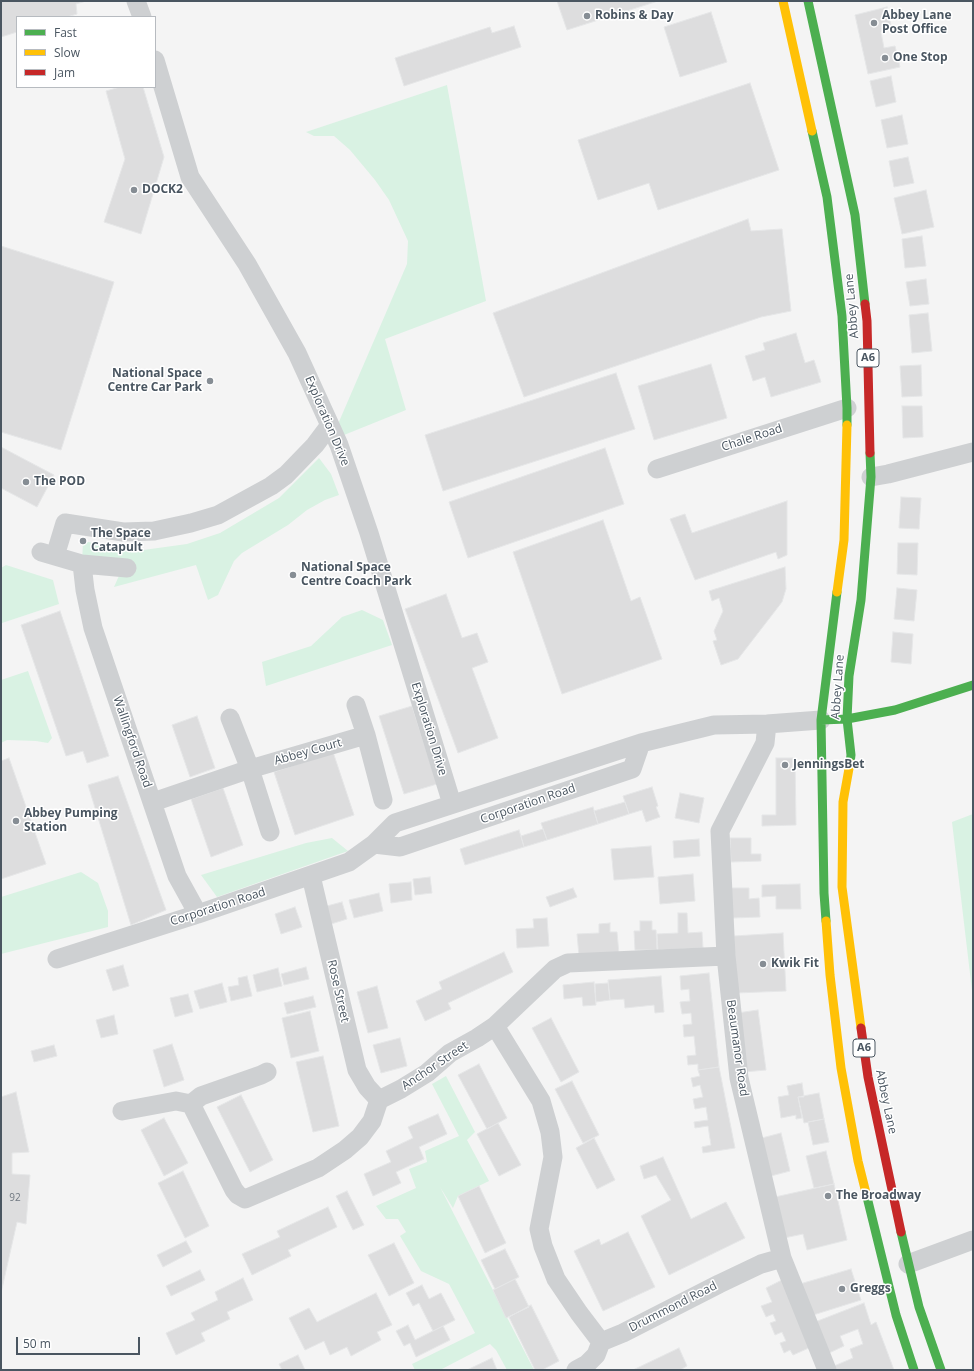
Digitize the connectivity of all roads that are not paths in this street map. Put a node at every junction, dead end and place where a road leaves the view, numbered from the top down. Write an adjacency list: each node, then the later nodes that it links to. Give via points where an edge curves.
1 (136, 1): 4 (street)
2 (783, 1): 6 (main road, Abbey Lane / A6, via 827,198 842,316)
3 (808, 1): 10 (main road, Abbey Lane / A6, via 855,215 867,321)
4 (142, 16)
5 (156, 63): 7 (street, Exploration Drive, via 190,177 247,264 297,353)
6 (847, 408): 9 (street, Chale Road); 17 (main road, Abbey Lane / A6, via 844,540)
7 (330, 425): 11 (street, via 315,445 286,474 271,486 218,515 154,531 123,532 65,523 48,554); 24 (street, Exploration Drive, via 369,533)
8 (973, 452): 10 (street)
9 (656, 469)
10 (871, 478): 16 (main road, Abbey Lane / A6, via 860,600 849,676)
11 (82, 564): 12 (street); 23 (street, Wallingford Road, via 93,628)
12 (128, 568)
13 (973, 685): 16 (main road, via 902,708)
14 (356, 705): 19 (street)
15 (230, 718): 21 (street)
16 (847, 719): 17 (main road); 38 (main road, Abbey Lane / A6, via 851,755 843,802 842,886 868,1077)
17 (821, 720): 18 (street, Corporation Road); 39 (main road, Abbey Lane / A6, via 824,893 830,975 841,1068 858,1161)
18 (767, 724): 20 (street, Corporation Road, via 714,725); 29 (street, Beaumanor Road, via 765,743 720,831)
19 (366, 735): 21 (street, Abbey Court); 22 (street)
20 (641, 743): 24 (street, Corporation Road); 26 (street, Corporation Road, via 632,769 400,848)
21 (250, 769): 23 (street, Abbey Court); 25 (street)
22 (383, 800)
23 (153, 802): 28 (street, Wallingford Road, via 178,876)
24 (452, 804): 26 (street, Corporation Road, via 396,824)
25 (270, 832)
26 (374, 844): 27 (street, Corporation Road, via 349,862)
27 (311, 876): 28 (street, Corporation Road); 33 (street, Rose Street, via 357,1070)
28 (198, 914): 30 (street, Corporation Road)
29 (726, 956): 31 (street, Anchor Street, via 568,962 556,969); 37 (street, Beaumanor Road, via 739,1078)
30 (57, 959)
31 (495, 1026): 33 (street, Anchor Street, via 450,1053 428,1073); 40 (street, via 542,1101 550,1132 553,1157 539,1229 543,1246 556,1279)
32 (267, 1072): 34 (street, via 201,1096)
33 (379, 1100): 34 (street, via 372,1121 360,1137 345,1150 318,1168 245,1199 234,1190)
34 (191, 1104): 35 (street, via 176,1101)
35 (122, 1111)
36 (973, 1240): 38 (street)
37 (782, 1258): 40 (street, Drummond Road, via 761,1264); 42 (street, Beaumanor Road)
38 (902, 1259): 39 (main road); 44 (main road, Abbey Lane / A6)
39 (882, 1261): 43 (main road, Abbey Lane / A6)
40 (601, 1342): 41 (street, via 596,1355)
41 (576, 1370)
42 (827, 1370)
43 (914, 1370)
44 (941, 1370)

